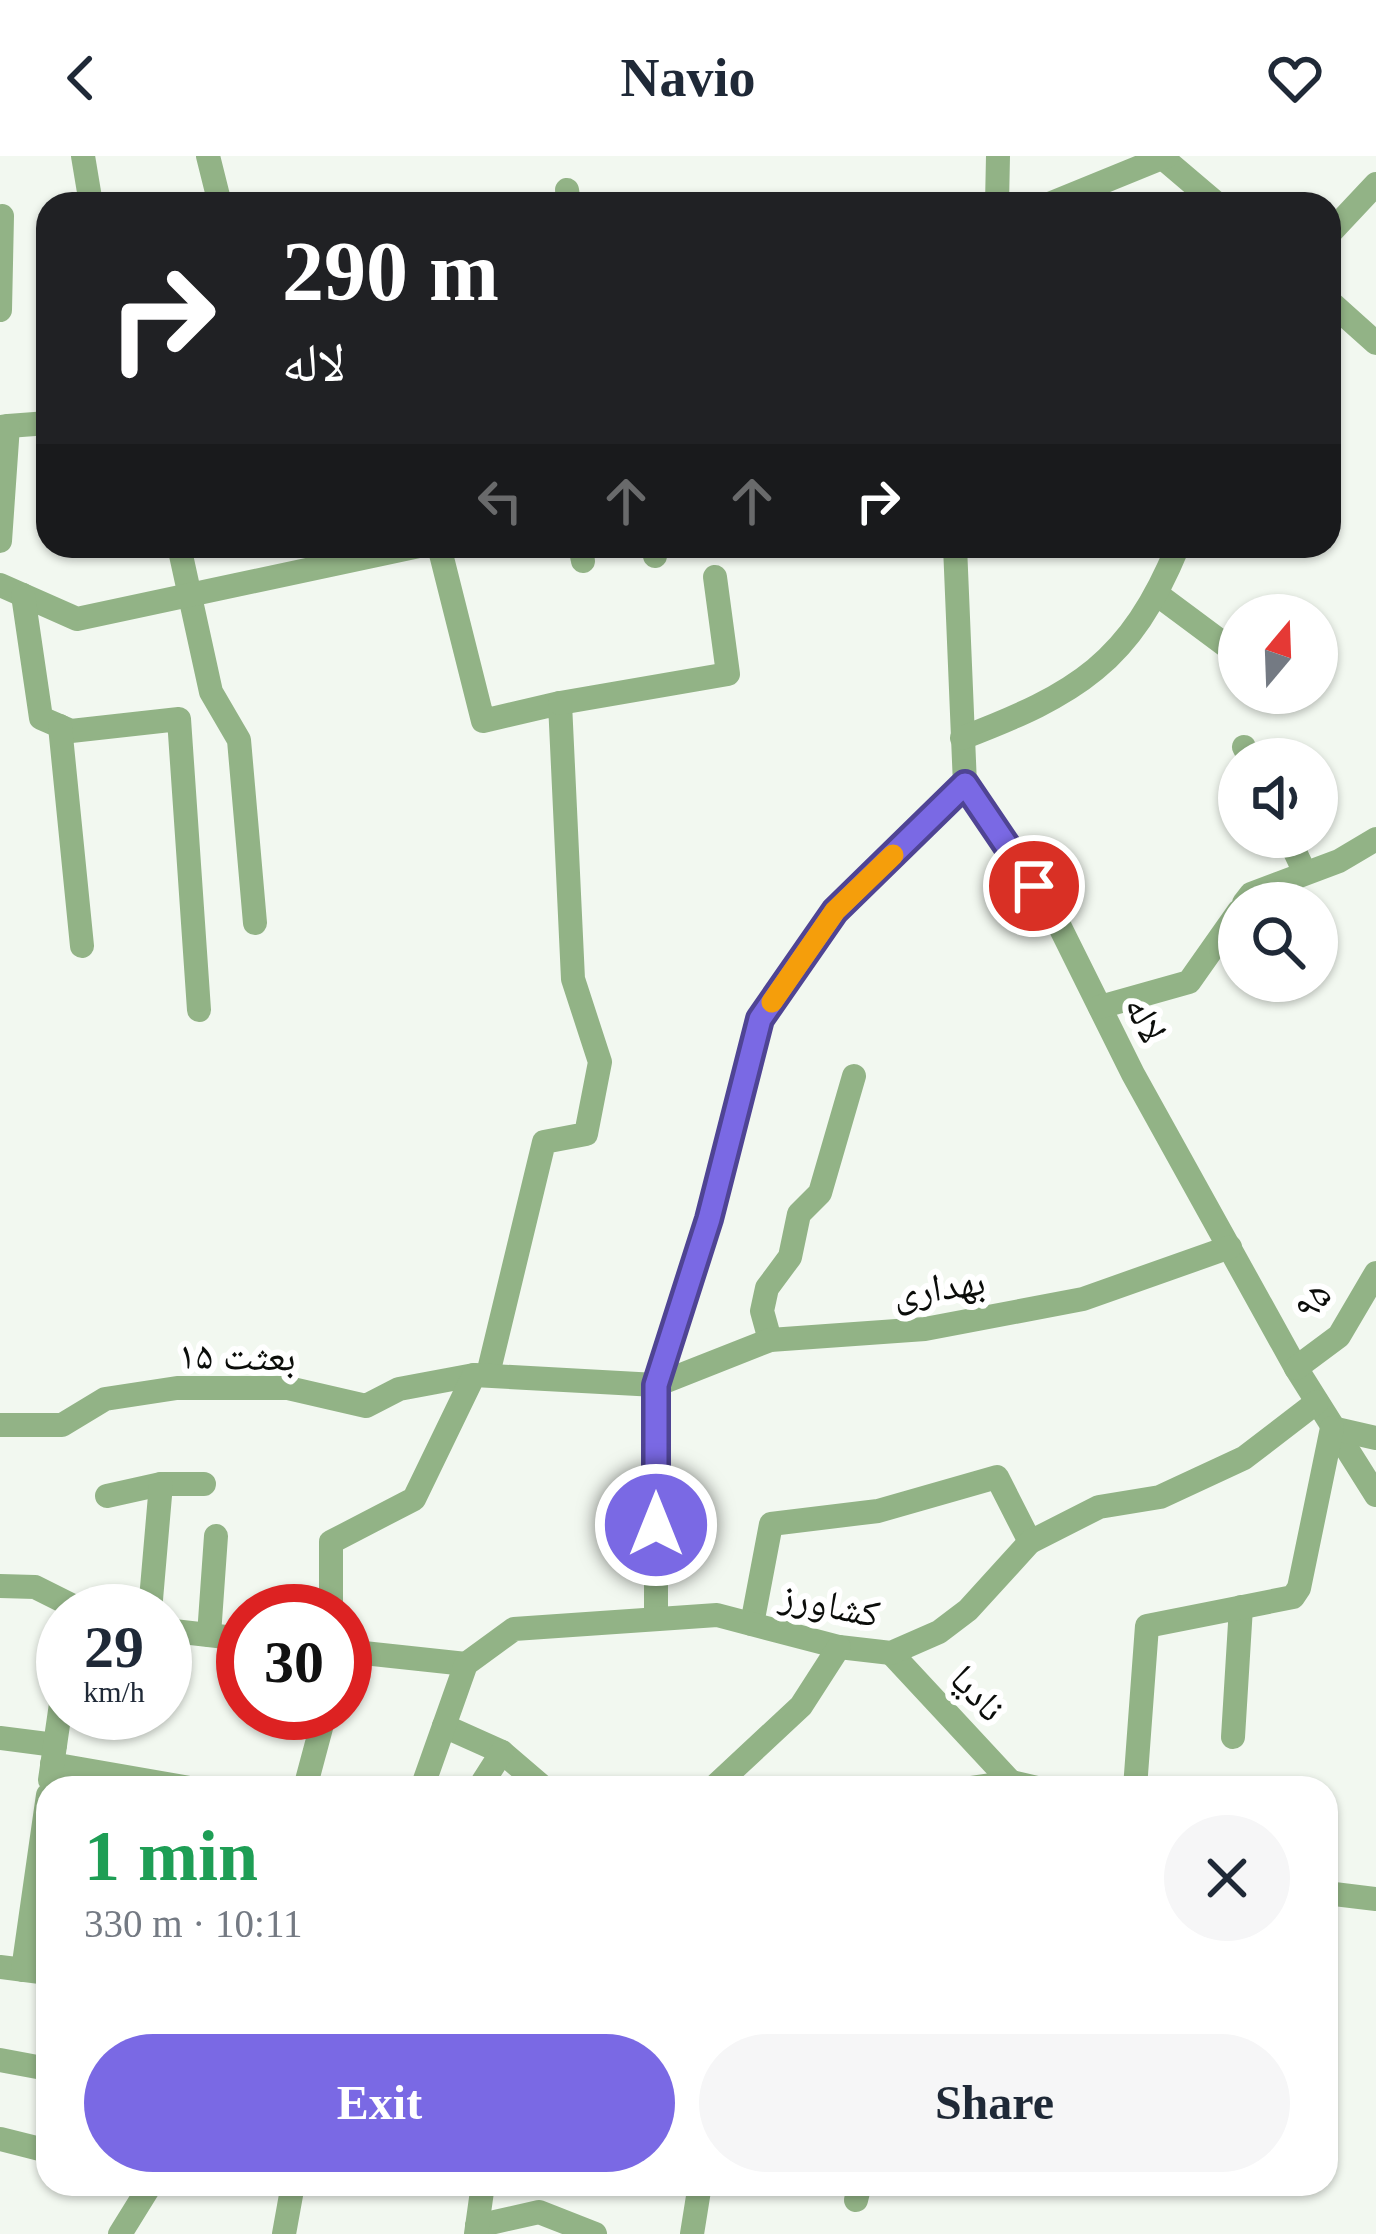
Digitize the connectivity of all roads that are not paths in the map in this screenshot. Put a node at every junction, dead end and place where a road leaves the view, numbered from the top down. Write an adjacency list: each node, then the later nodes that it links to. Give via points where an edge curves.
1 (83, 156): 6 (street)
2 (208, 156): 7 (street)
3 (998, 156): 8 (street)
4 (1165, 157): 9 (street); 10 (street)
5 (1376, 184): 12 (street)
6 (89, 192)
7 (217, 192)
8 (998, 192)
9 (1079, 192)
10 (1203, 192)
11 (2, 216): 13 (street)
12 (1341, 221)
13 (0, 310)
14 (1341, 312): 15 (street)
15 (1376, 343)
16 (36, 424): 17 (street)
17 (4, 426): 18 (street)
18 (0, 541)
19 (180, 558): 26 (street)
20 (334, 558): 26 (street)
21 (442, 558): 29 (street, via 483,721)
22 (955, 558): 31 (street)
23 (1173, 558): 27 (street)
24 (716, 577): 29 (street, via 728,674)
25 (12, 590): 26 (street, via 77,619); 30 (street, via 41,718)
26 (188, 595): 37 (street, via 211,692 239,740)
27 (1158, 595): 28 (street); 31 (street, via 1122,650 1035,710)
28 (1218, 640)
29 (560, 703): 47 (street, via 573,979 600,1061 586,1135 544,1142)
30 (60, 726): 39 (street); 41 (street, via 179,719)
31 (962, 738): 32 (street)
32 (965, 784): 40 (street, لاله, via 1057,921); 48 (street, via 835,911 760,1019)
33 (1376, 839): 35 (street)
34 (1298, 858): 35 (street)
35 (1305, 873): 36 (street)
36 (1282, 882)
37 (255, 923)
38 (1218, 940): 40 (street, via 1189,982)
39 (82, 946)
40 (1100, 1006): 43 (street, لاله)
41 (199, 1010)
42 (854, 1076): 45 (street, via 820,1193 799,1214 790,1257 767,1288 762,1311)
43 (1230, 1247): 45 (street, بهداری, via 1083,1299 926,1329); 46 (street, لاله)
44 (1376, 1273): 46 (street, ۹۵, via 1340,1336)
45 (770, 1340): 48 (street, بهداری)
46 (1296, 1368): 49 (street, لاله)
47 (481, 1375): 48 (street, بعثت ۱۵); 50 (street, بعثت ۱۵, via 399,1389 366,1406 288,1388 176,1388 105,1399 62,1424); 60 (street, via 414,1498 331,1542)
48 (656, 1385): 64 (street)
49 (1317, 1402): 51 (street, لاله); 58 (street, کشاورز, via 1244,1458 1160,1497 1099,1507)
50 (0, 1425)
51 (1332, 1428): 52 (street); 56 (street, لاله); 63 (street, via 1299,1588 1293,1597)
52 (1376, 1438)
53 (161, 1484): 54 (street); 55 (street); 59 (street)
54 (204, 1484)
55 (107, 1496)
56 (1376, 1496)
57 (216, 1536): 67 (street)
58 (1030, 1542): 65 (street, via 997,1477 878,1511 771,1524); 70 (street, کشاورز, via 968,1610)
59 (152, 1584)
60 (331, 1584)
61 (0, 1586): 62 (street)
62 (36, 1588)
63 (1241, 1607): 74 (street); 86 (street, via 1147,1626)
64 (656, 1618): 65 (street, کشاورز, via 717,1615); 72 (street, کشاورز, via 514,1629)
65 (752, 1624): 69 (street, کشاورز)
66 (192, 1633): 67 (street)
67 (209, 1635): 68 (street)
68 (216, 1636)
69 (839, 1647): 70 (street, کشاورز); 84 (street, via 801,1706)
70 (891, 1653): 85 (street, نادیا)
71 (372, 1654): 72 (street)
72 (466, 1664): 73 (street)
73 (444, 1726): 78 (street); 81 (street)
74 (1233, 1737)
75 (0, 1738): 79 (street)
76 (56, 1740): 79 (street)
77 (318, 1740): 80 (street)
78 (502, 1752): 82 (street); 83 (street)
79 (51, 1773)
80 (308, 1776)
81 (426, 1776)
82 (486, 1776)
83 (530, 1776)
84 (726, 1776)
85 (1005, 1776)
86 (1136, 1776)
87 (36, 1882): 90 (street)
88 (1338, 1894): 89 (street)
89 (1376, 1899)
90 (24, 1970)
91 (0, 2060): 92 (street)
92 (36, 2067)
93 (0, 2139): 94 (street)
94 (36, 2148)
95 (144, 2196): 100 (street)
96 (291, 2196): 101 (street)
97 (481, 2196): 99 (street)
98 (698, 2196): 103 (street)
99 (476, 2230): 102 (street, via 538,2212)
100 (120, 2234)
101 (284, 2234)
102 (595, 2234)
103 (692, 2234)

